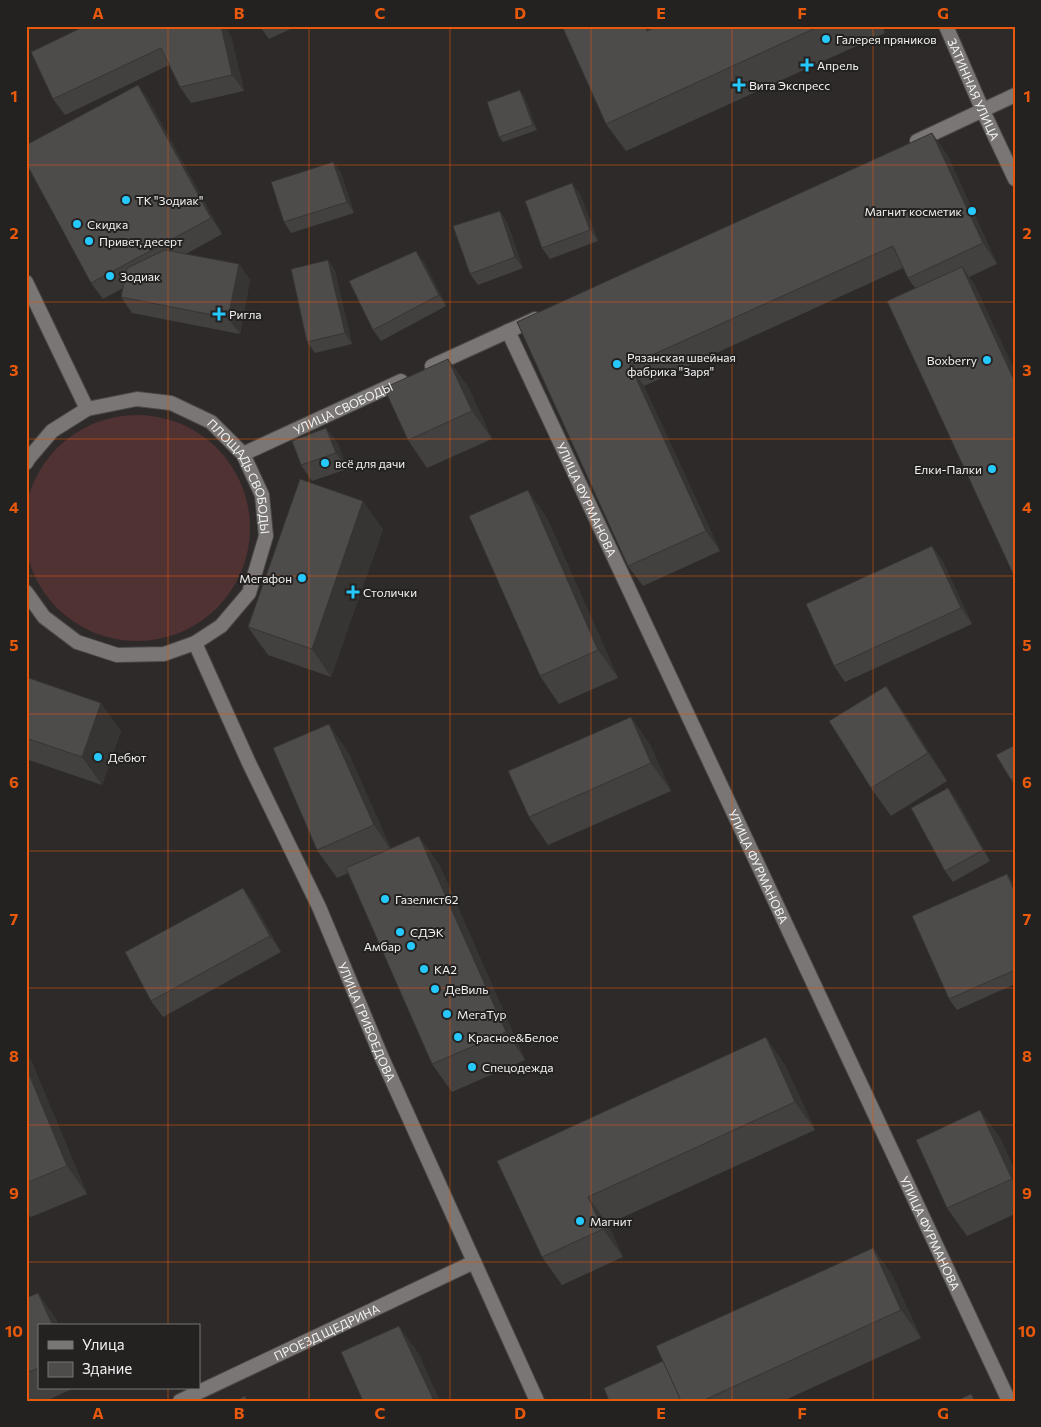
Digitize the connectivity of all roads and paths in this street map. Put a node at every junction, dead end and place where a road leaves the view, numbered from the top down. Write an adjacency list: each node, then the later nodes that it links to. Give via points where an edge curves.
1 (946, 26): 3 (street, ЗАТИННАЯ УЛИЦА)
2 (1015, 95): 3 (street)
3 (983, 111): 4 (street); 5 (street, ЗАТИННАЯ УЛИЦА)
4 (904, 148)
5 (1015, 179)
6 (26, 282): 9 (street)
7 (544, 315): 8 (street, УЛИЦА СВОБОДЫ)
8 (508, 332): 10 (street, УЛИЦА СВОБОДЫ); 17 (street, УЛИЦА ФУРМАНОВА)
9 (87, 409): 10 (street, ПЛОЩАДЬ СВОБОДЫ, via 137,399 171,403 211,422); 11 (street, ПЛОЩАДЬ СВОБОДЫ, via 52,431)
10 (243, 454): 13 (street, ПЛОЩАДЬ СВОБОДЫ, via 262,495 266,536 249,593 220,626)
11 (26, 463)
12 (26, 592): 13 (street, ПЛОЩАДЬ СВОБОДЫ, via 44,617 77,642 116,655 164,654)
13 (195, 644): 14 (street, УЛИЦА ГРИБОЕДОВА, via 319,908)
14 (474, 1262): 15 (street, ПРОЕЗД ЩЕДРИНА); 16 (street, УЛИЦА ГРИБОЕДОВА)
15 (180, 1401)
16 (537, 1401)
17 (1009, 1401)

